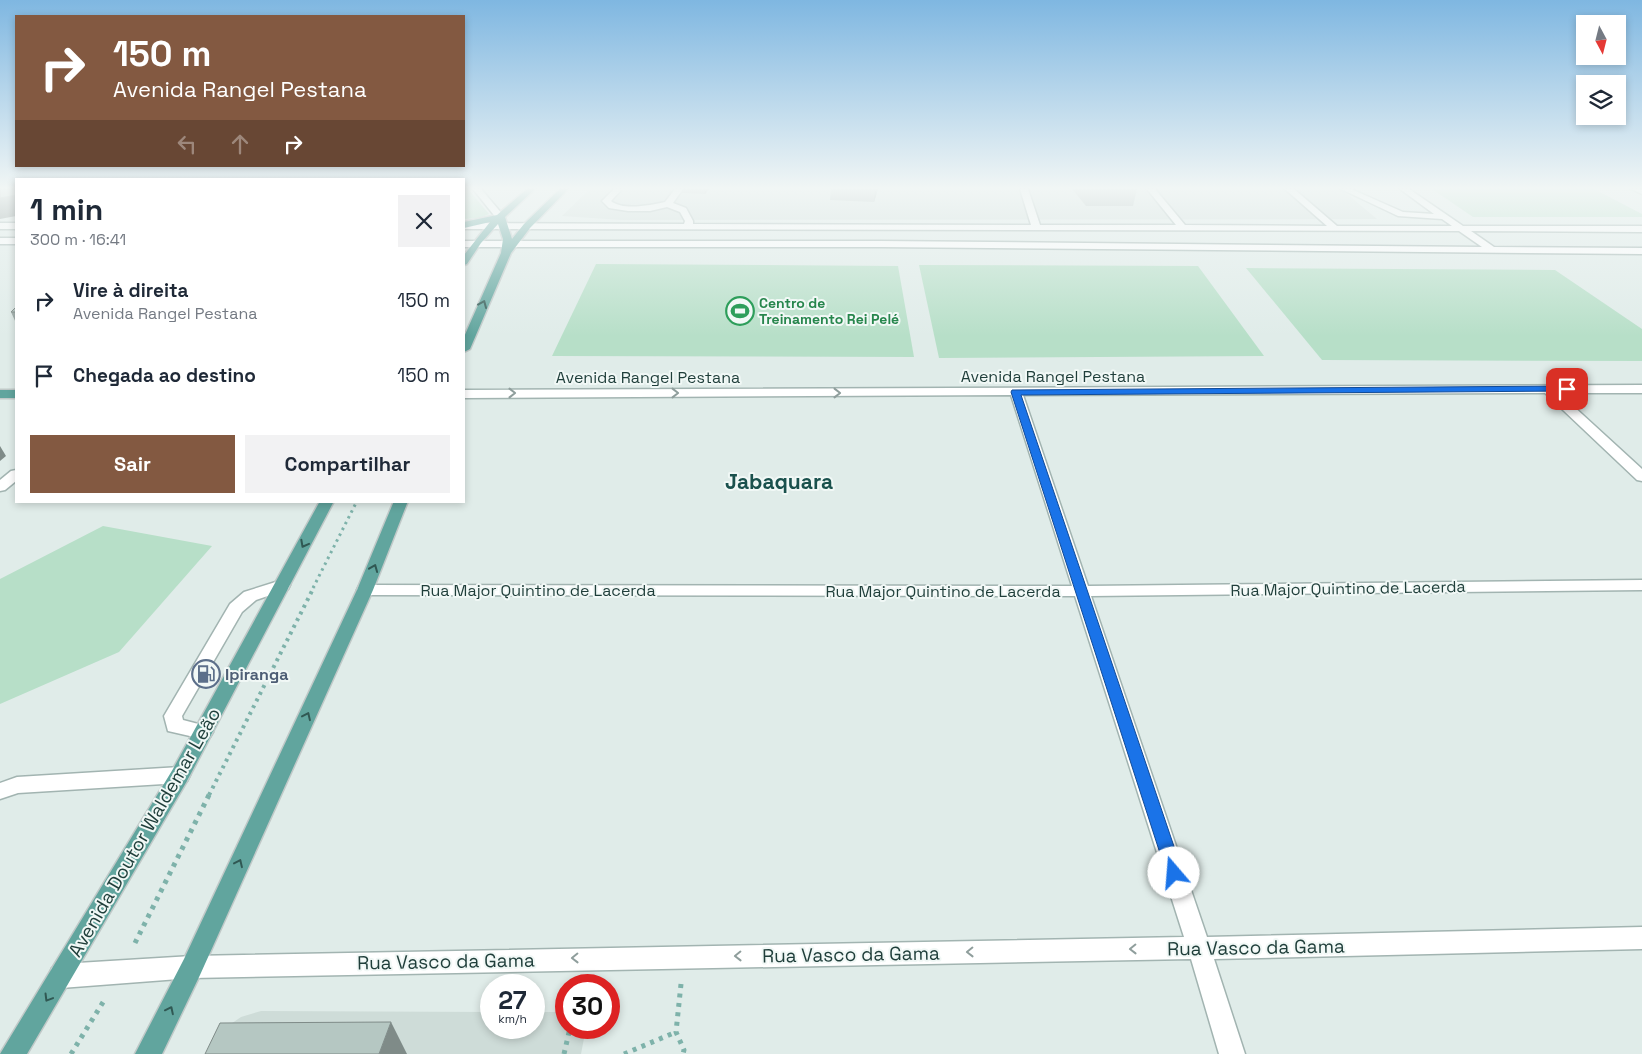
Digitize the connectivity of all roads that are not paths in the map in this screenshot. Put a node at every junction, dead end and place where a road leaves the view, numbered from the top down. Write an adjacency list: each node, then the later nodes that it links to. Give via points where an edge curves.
1 (479, 238): 10 (main road)
2 (507, 238): 11 (main road)
3 (517, 238): 11 (main road)
4 (881, 238): 8 (street)
5 (1475, 238): 12 (street)
6 (0, 241): 7 (street)
7 (15, 241)
8 (881, 243): 11 (street); 12 (street)
9 (465, 244): 10 (street)
10 (474, 244): 11 (street); 14 (main road)
11 (509, 247): 15 (main road, one-way to 11)
12 (1494, 251): 13 (street)
13 (1642, 251)
14 (465, 260)
15 (465, 347)
16 (1642, 388): 17 (street, Avenida Rangel Pestana)
17 (1548, 389): 18 (street, Avenida Rangel Pestana); 23 (street)
18 (1016, 392): 21 (street, Avenida Rangel Pestana, one-way to 18); 30 (street)
19 (0, 394): 20 (main road)
20 (15, 394)
21 (465, 394)
22 (15, 475): 24 (street)
23 (1642, 477)
24 (0, 487)
25 (326, 503): 27 (main road, Avenida Doutor Waldemar Leão, one-way to 27)
26 (400, 503): 29 (main road, one-way to 26)
27 (282, 585): 31 (main road, Avenida Doutor Waldemar Leão); 31 (street, via 250,596 236,608 173,716 175,726)
28 (1642, 585): 30 (street, Rua Major Quintino de Lacerda)
29 (365, 590): 30 (street, Rua Major Quintino de Lacerda); 36 (main road, one-way to 29)
30 (1082, 591): 35 (street)
31 (204, 732): 32 (main road, Avenida Doutor Waldemar Leão)
32 (180, 775): 33 (street, via 17,785); 37 (main road, Avenida Doutor Waldemar Leão)
33 (0, 791)
34 (1642, 938): 35 (street, Rua Vasco da Gama)
35 (1199, 948): 36 (street, Rua Vasco da Gama, one-way to 36); 40 (street)
36 (192, 966): 37 (street, Rua Vasco da Gama); 39 (main road, one-way to 36)
37 (61, 976): 38 (main road, Avenida Doutor Waldemar Leão, one-way to 38)
38 (13, 1054)
39 (148, 1054)
40 (1232, 1054)

